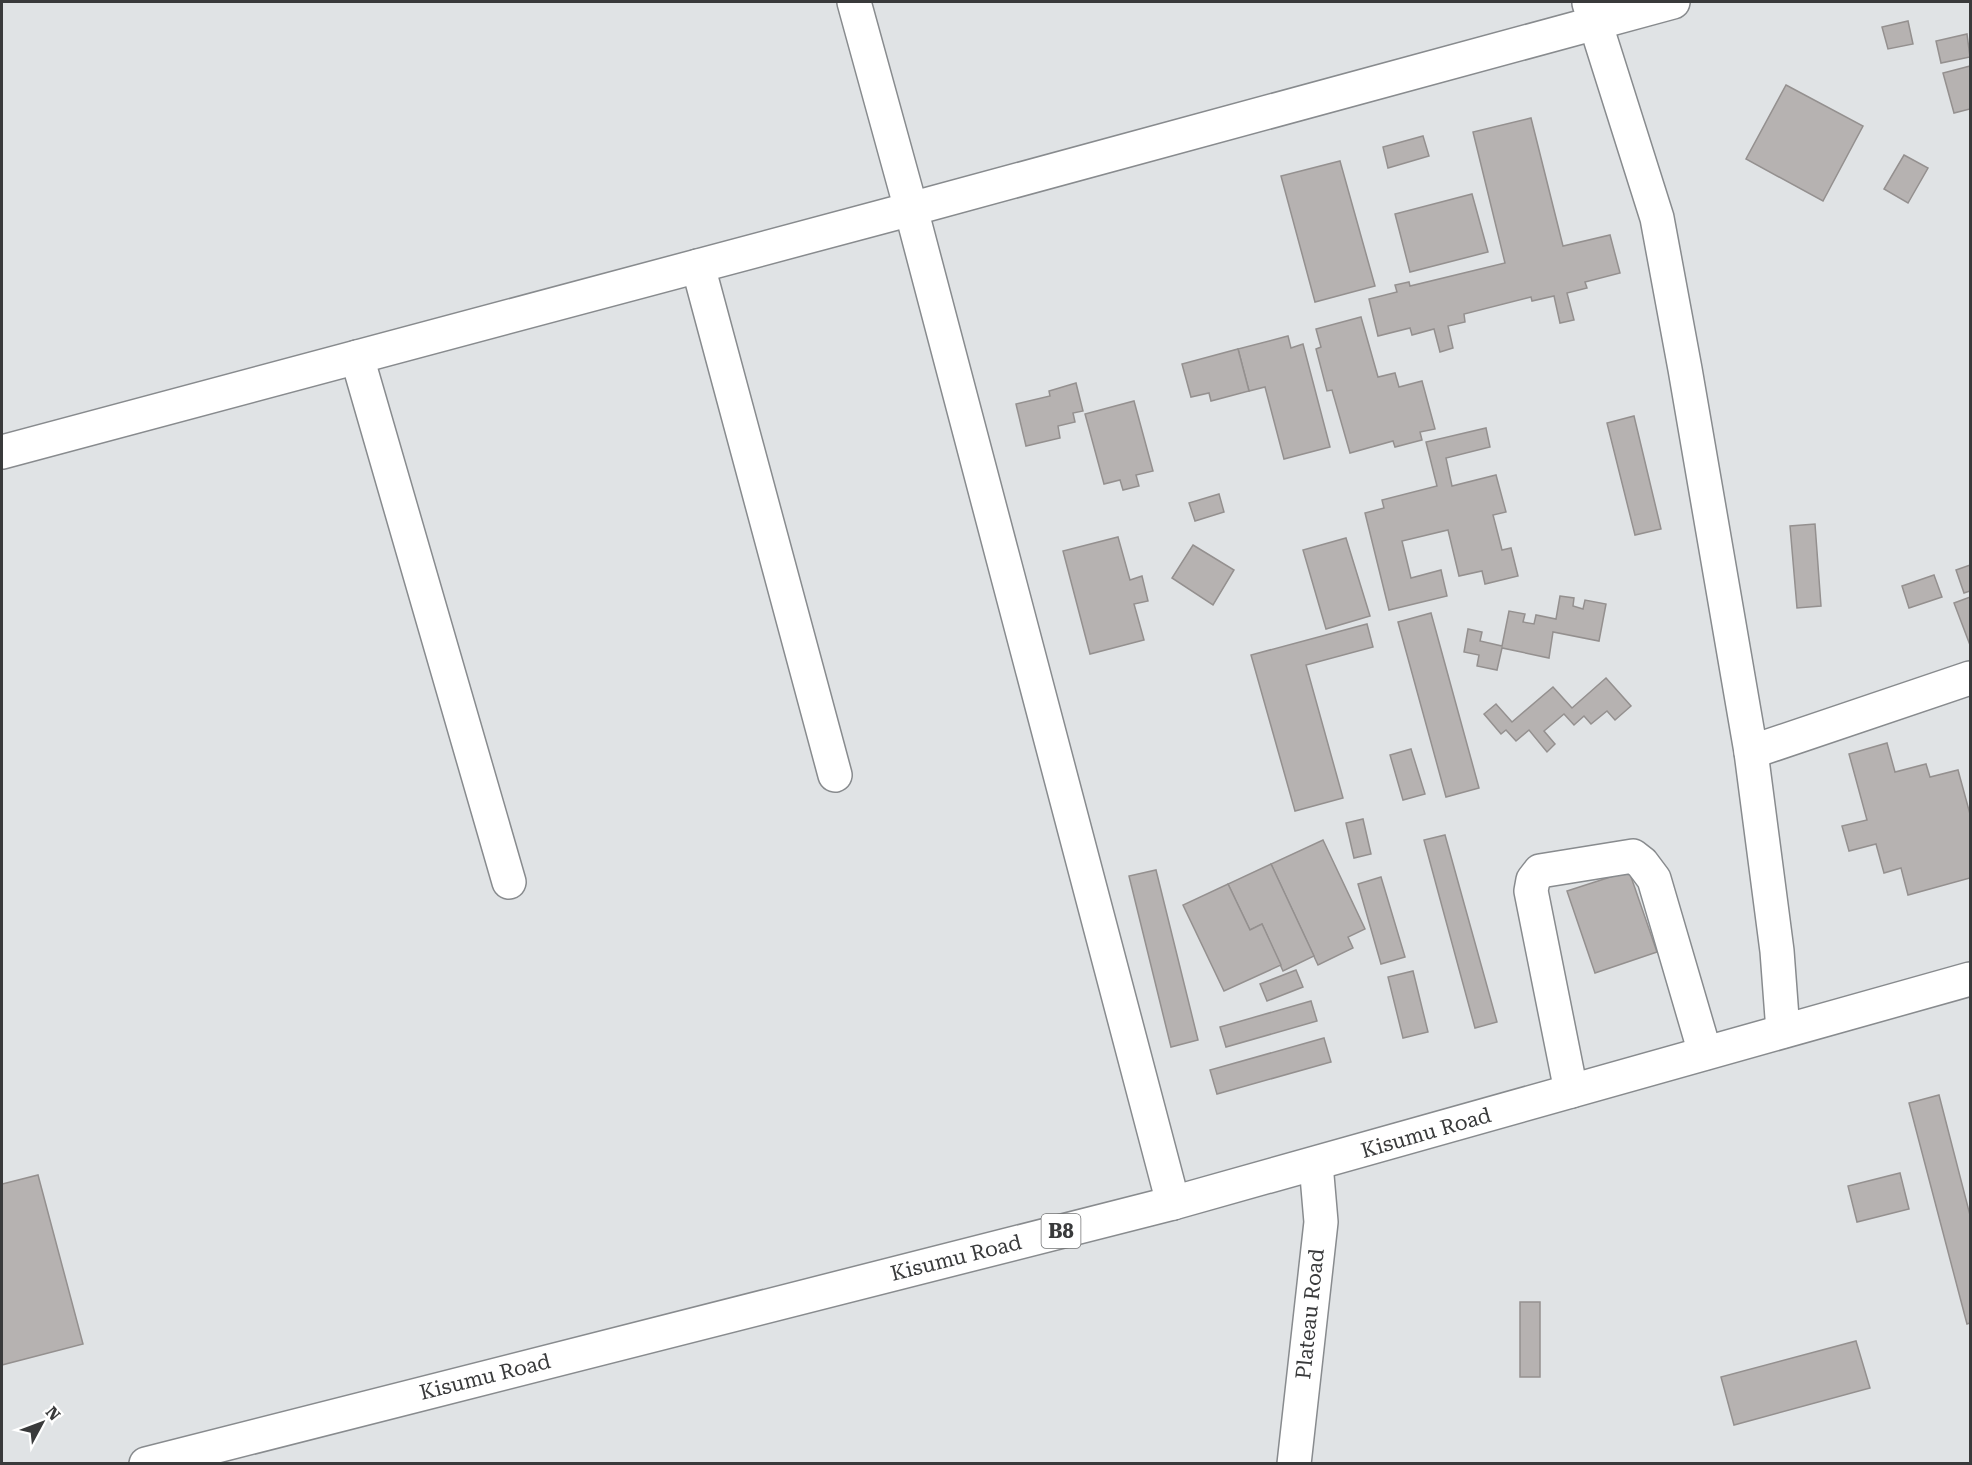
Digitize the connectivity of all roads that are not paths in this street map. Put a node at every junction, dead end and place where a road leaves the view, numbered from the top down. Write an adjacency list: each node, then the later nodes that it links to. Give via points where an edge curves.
1 (854, 2): 4 (main road)
2 (1673, 2): 3 (main road)
3 (1591, 12): 4 (main road); 9 (main road, via 1657,218)
4 (911, 209): 5 (main road); 17 (main road)
5 (698, 266): 6 (main road); 10 (main road)
6 (357, 357): 7 (main road); 11 (main road)
7 (2, 452)
8 (1971, 678): 9 (main road)
9 (1751, 752): 13 (main road, via 1777,951)
10 (835, 775)
11 (509, 882)
12 (1971, 979): 13 (main road, Kisumu Road / B8)
13 (1783, 1031): 14 (main road, Kisumu Road / B8)
14 (1705, 1053): 15 (main road, Kisumu Road / B8); 15 (main road, via 1654,879 1642,863 1633,856 1540,871 1531,891)
15 (1571, 1091): 16 (main road, Kisumu Road / B8)
16 (1316, 1164): 17 (main road, Kisumu Road / B8); 19 (main road, Plateau Road, via 1321,1222)
17 (1173, 1203): 18 (main road, Kisumu Road / B8)
18 (146, 1464)
19 (1294, 1464)

